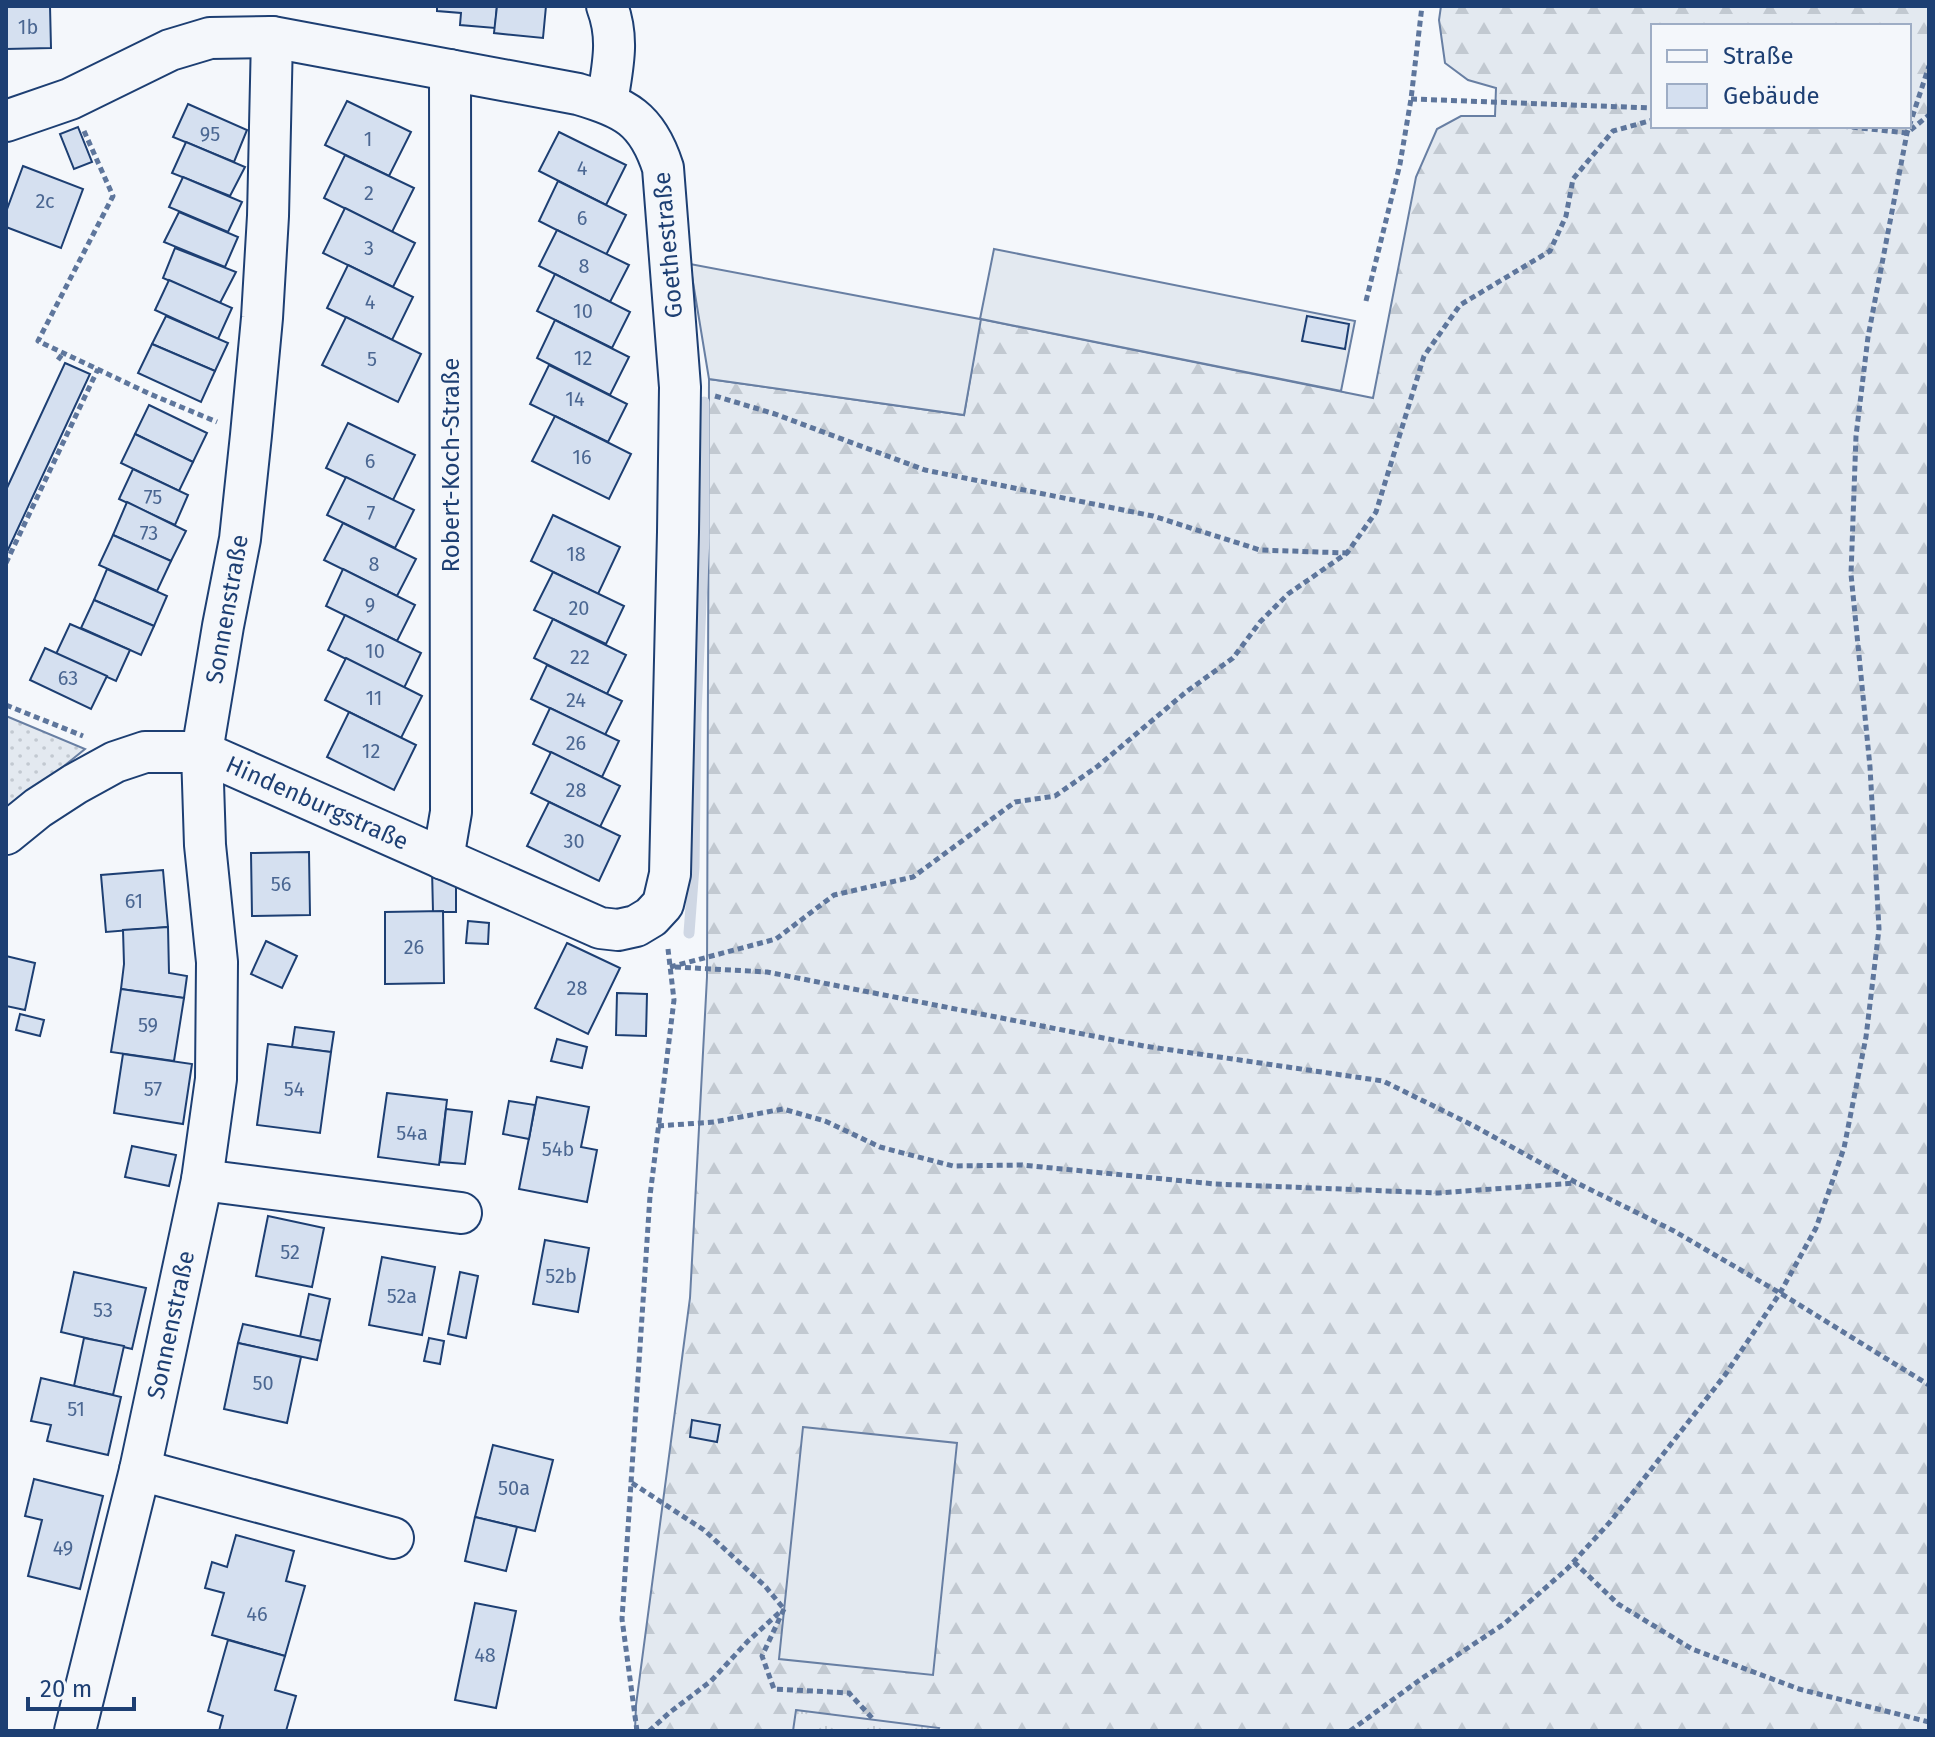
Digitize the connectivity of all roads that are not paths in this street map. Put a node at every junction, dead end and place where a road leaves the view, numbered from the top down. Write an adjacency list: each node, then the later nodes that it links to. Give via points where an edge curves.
1 (607, 6): 4 (street, via 615,51)
2 (272, 37): 3 (street, Goethestraße); 5 (street, Goethestraße, via 210,38 170,50 70,99); 6 (street, Sonnenstraße, via 268,216 250,450 240,539)
3 (450, 70): 4 (street, Goethestraße); 8 (street, Robert-Koch-Straße, via 451,812)
4 (607, 103): 9 (street, Goethestraße, via 644,128 663,168 680,387 670,874)
5 (6, 121)
6 (202, 752): 7 (street, Hindenburgstraße, via 145,752 115,762 38,808); 8 (street, Hindenburgstraße); 10 (street, Sonnenstraße, via 217,962 216,1079)
7 (6, 834)
8 (443, 859): 9 (street, Hindenburgstraße, via 600,928 618,930)
9 (649, 915)
10 (202, 1180): 11 (street); 12 (street, Sonnenstraße)
11 (461, 1213)
12 (140, 1470): 13 (street); 14 (street, Sonnenstraße)
13 (393, 1538)
14 (75, 1731)

